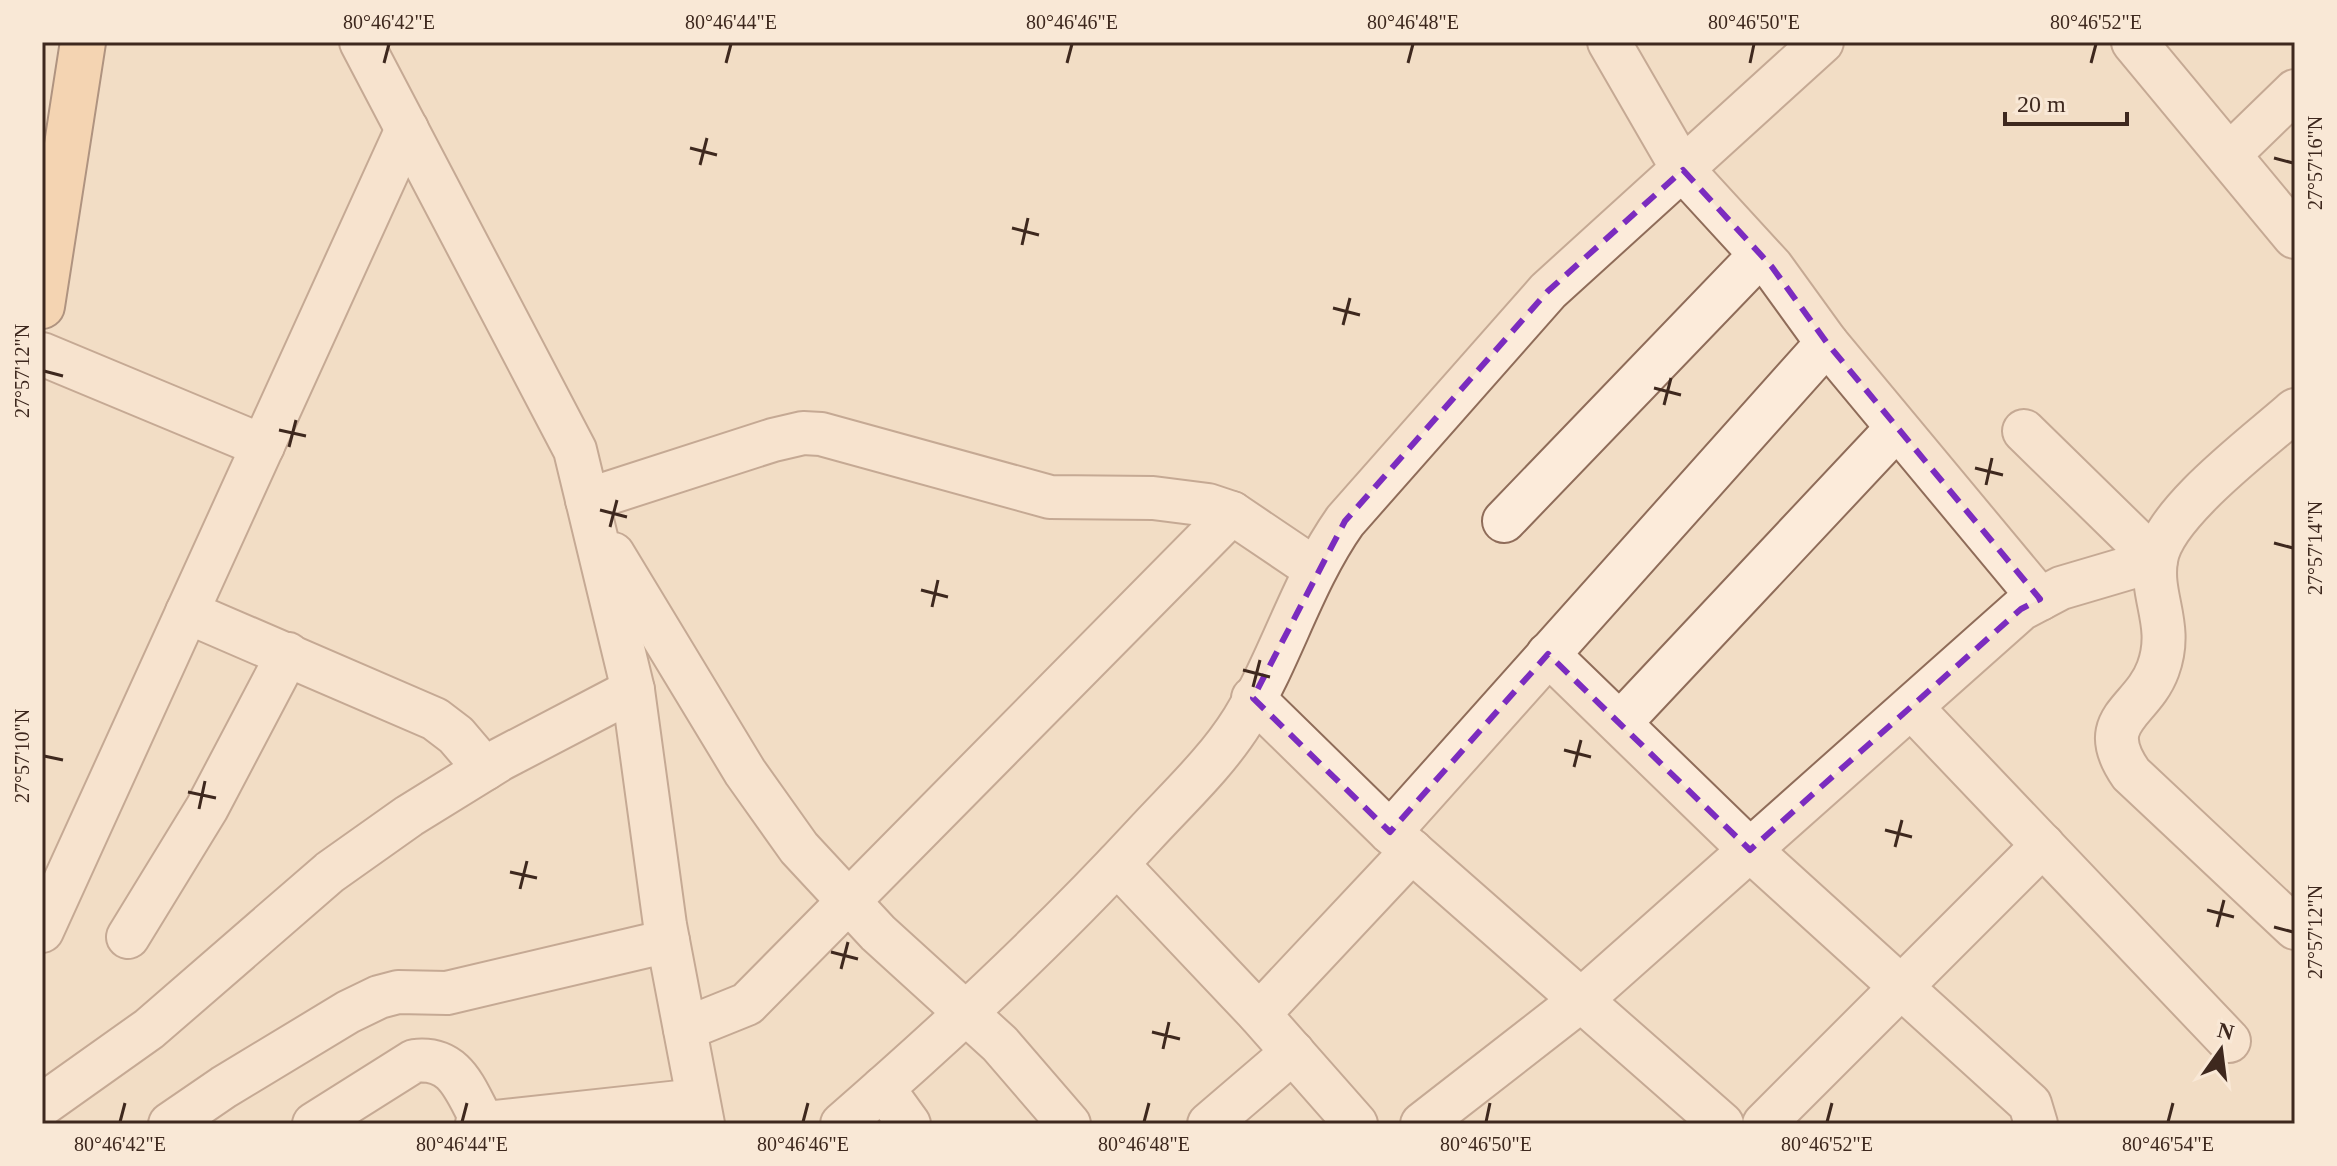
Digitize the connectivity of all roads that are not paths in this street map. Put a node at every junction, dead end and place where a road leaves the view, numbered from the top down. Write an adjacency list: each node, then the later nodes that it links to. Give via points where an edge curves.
1 (83, 42): 12 (main road)
2 (361, 42): 7 (street)
3 (1609, 42): 9 (street)
4 (1822, 42): 9 (street)
5 (2134, 42): 8 (street)
6 (2295, 91): 8 (street)
7 (407, 129): 18 (street); 19 (street, via 555,407 575,450)
8 (2228, 156): 10 (street)
9 (1683, 170): 11 (street); 23 (street, via 1548,291 1345,521)
10 (2295, 236)
11 (1760, 255): 13 (street); 21 (street)
12 (42, 306)
13 (1827, 343): 16 (street); 27 (street)
14 (42, 354): 18 (street)
15 (2295, 410): 22 (street, via 2184,509 2165,535)
16 (1896, 429): 24 (street); 31 (street)
17 (2024, 431): 22 (street)
18 (263, 446): 25 (street)
19 (589, 510): 20 (street, via 803,433 850,440 1050,497 1182,500); 28 (street); 37 (street, via 745,772 799,848)
20 (1232, 513): 23 (street); 37 (street)
21 (1504, 521)
22 (2156, 560): 24 (street); 38 (street, via 2163,649 2157,671 2116,732 2118,754 2131,774)
23 (1315, 569): 29 (street)
24 (2040, 599): 30 (street, via 2021,609)
25 (187, 612): 26 (street); 39 (street)
26 (288, 654): 32 (street, via 435,719); 40 (street, via 207,808)
27 (1548, 654): 31 (street); 33 (street)
28 (633, 690): 32 (street); 41 (street)
29 (1253, 698): 33 (street); 36 (street, via 1223,746)
30 (1912, 708): 34 (street); 35 (street)
31 (1620, 723): 35 (street)
32 (485, 769): 50 (street, via 330,872 149,1029)
33 (1401, 841): 43 (street); 44 (street)
34 (2043, 845): 42 (street); 47 (street)
35 (1750, 850): 42 (street); 43 (street)
36 (1117, 864): 44 (street); 45 (street)
37 (849, 901): 45 (street); 46 (street, via 747,1004)
38 (2295, 928)
39 (42, 931)
40 (128, 937)
41 (668, 941): 46 (street); 53 (street, via 447,993 379,997)
42 (1902, 985): 62 (street); 63 (street, via 2030,1104)
43 (1580, 1001): 60 (street); 61 (street)
44 (1259, 1014): 48 (street)
45 (968, 1015): 49 (street); 57 (street)
46 (685, 1029): 51 (street)
47 (2229, 1041)
48 (1293, 1052): 58 (street); 59 (street)
49 (883, 1088): 55 (street); 56 (street)
50 (42, 1105)
51 (701, 1112): 52 (street)
52 (480, 1123): 54 (street, via 454,1071 427,1060 414,1061)
53 (170, 1124)
54 (314, 1124)
55 (842, 1124)
56 (909, 1124)
57 (1069, 1124)
58 (1209, 1124)
59 (1356, 1124)
60 (1422, 1124)
61 (1722, 1124)
62 (1764, 1124)
63 (2036, 1124)

